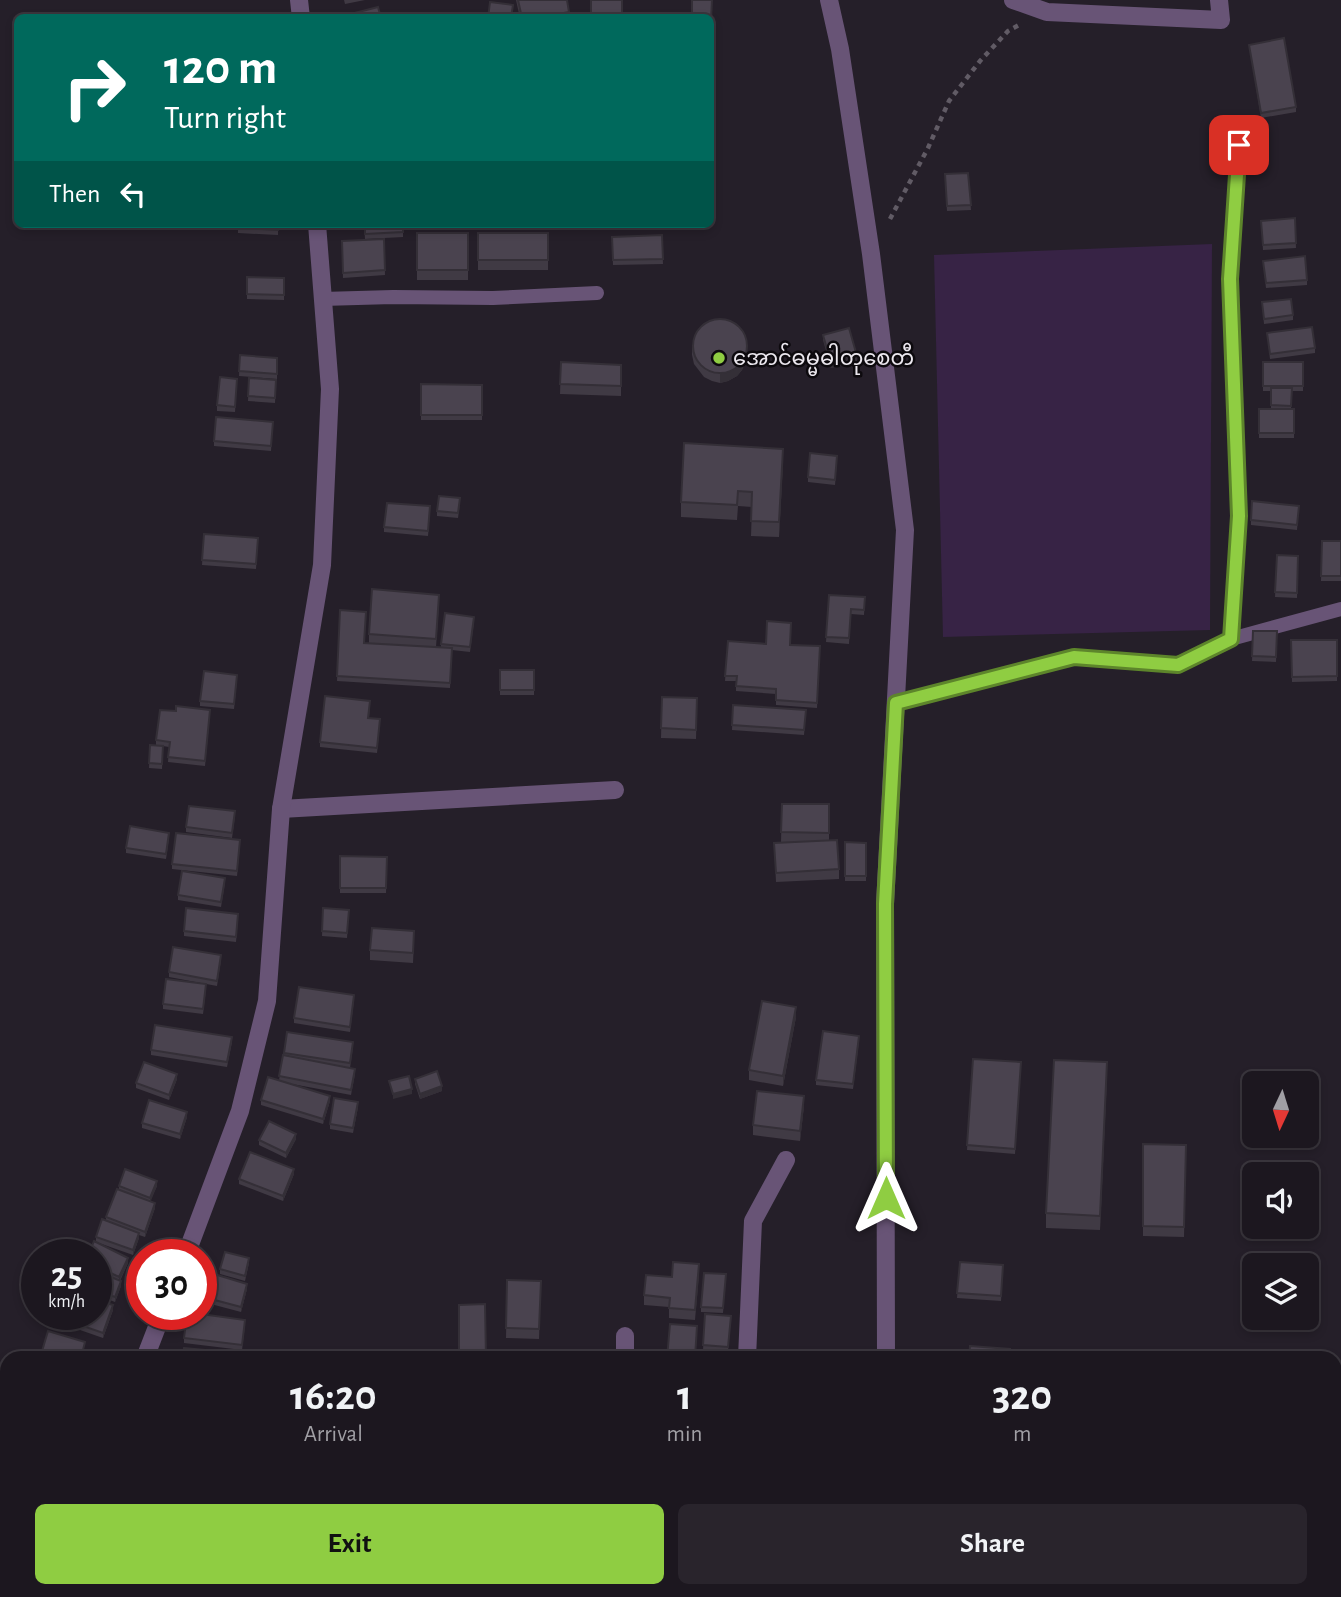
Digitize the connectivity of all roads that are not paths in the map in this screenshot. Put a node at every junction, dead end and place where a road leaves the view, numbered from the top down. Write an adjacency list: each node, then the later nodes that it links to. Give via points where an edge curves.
1 (829, 0): 2 (street); 11 (street, via 871,254 905,530)
2 (838, 0)
3 (1013, 0): 4 (street, via 1047,12 1221,20)
4 (1219, 0)
5 (1239, 145): 10 (lane, via 1230,279 1239,516)
6 (317, 228): 8 (street)
7 (597, 293): 8 (lane)
8 (322, 299): 13 (street, via 330,389 322,565)
9 (1341, 609): 10 (lane)
10 (1231, 639): 11 (lane, via 1178,665 1074,657)
11 (896, 703): 21 (street, via 885,904)
12 (615, 790): 13 (street)
13 (281, 809): 15 (street, via 267,1001 240,1111)
14 (786, 1160): 20 (street, via 753,1221)
15 (192, 1239)
16 (156, 1330): 18 (street)
17 (625, 1336): 19 (street)
18 (148, 1351)
19 (625, 1351)
20 (747, 1351)
21 (886, 1351)

